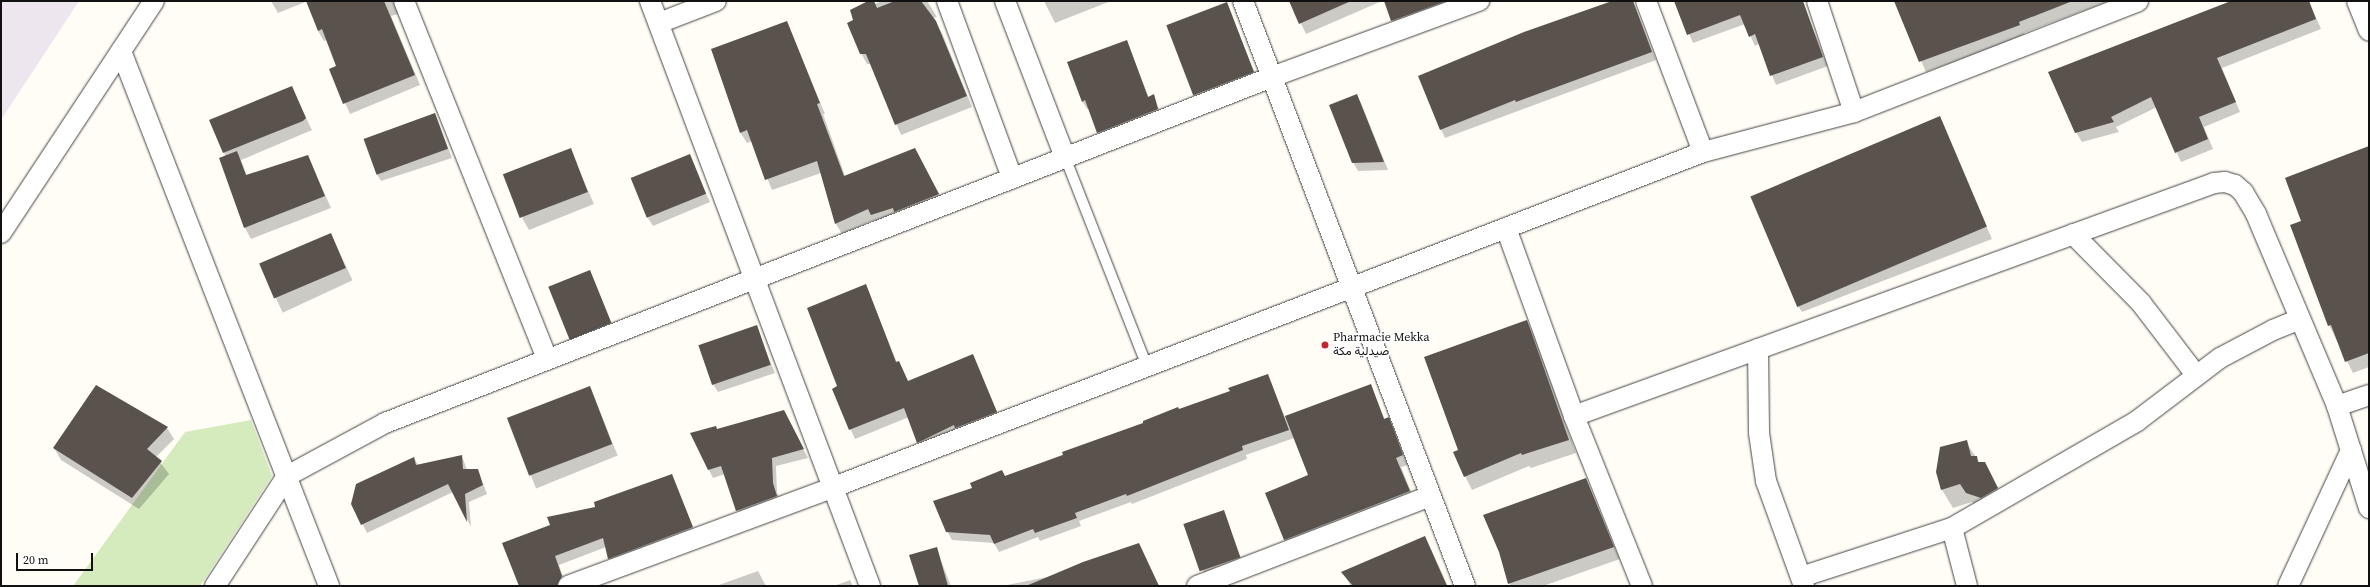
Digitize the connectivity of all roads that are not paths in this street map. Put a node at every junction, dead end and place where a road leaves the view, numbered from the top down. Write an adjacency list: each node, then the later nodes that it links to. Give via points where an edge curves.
1 (154, 1): 15 (street)
2 (404, 1): 28 (street)
3 (650, 1): 13 (street)
4 (716, 1): 13 (street)
5 (947, 1): 20 (street)
6 (1005, 1): 19 (street)
7 (1243, 1): 16 (street)
8 (1479, 1): 16 (street)
9 (1646, 1): 18 (street)
10 (1817, 1): 17 (street)
11 (2138, 1): 17 (street)
12 (2357, 1): 14 (street)
13 (659, 23): 24 (street)
14 (2369, 31)
15 (121, 51): 22 (street); 35 (street)
16 (1272, 77): 19 (street); 25 (street)
17 (1854, 112): 18 (street)
18 (1703, 152): 21 (street)
19 (1065, 157): 20 (street); 29 (lane)
20 (1012, 178): 24 (street)
21 (1506, 228): 25 (street); 33 (street)
22 (1, 233)
23 (2073, 234): 26 (street, via 2214,184 2224,182 2235,185 2250,201); 27 (street); 30 (street, via 2141,303)
24 (754, 280): 28 (street); 36 (street)
25 (1353, 287): 29 (street); 37 (street)
26 (2300, 319): 30 (street, via 2246,343); 32 (street)
27 (1758, 349): 33 (street); 40 (street, via 1759,433 1766,480)
28 (546, 358): 35 (street, via 385,422)
29 (1147, 366): 36 (street)
30 (2196, 375): 39 (street, via 2137,421)
31 (2369, 395): 32 (street)
32 (2337, 406): 34 (street)
33 (1574, 416): 47 (street)
34 (2351, 450): 38 (street); 49 (street)
35 (287, 476): 41 (street); 42 (street)
36 (834, 487): 43 (street); 44 (street)
37 (1430, 496): 45 (street); 46 (street)
38 (2369, 508)
39 (1952, 528): 40 (street); 48 (street)
40 (1802, 582)
41 (215, 586)
42 (329, 586)
43 (568, 586)
44 (870, 586)
45 (1197, 586)
46 (1465, 586)
47 (1642, 586)
48 (1967, 586)
49 (2288, 586)

